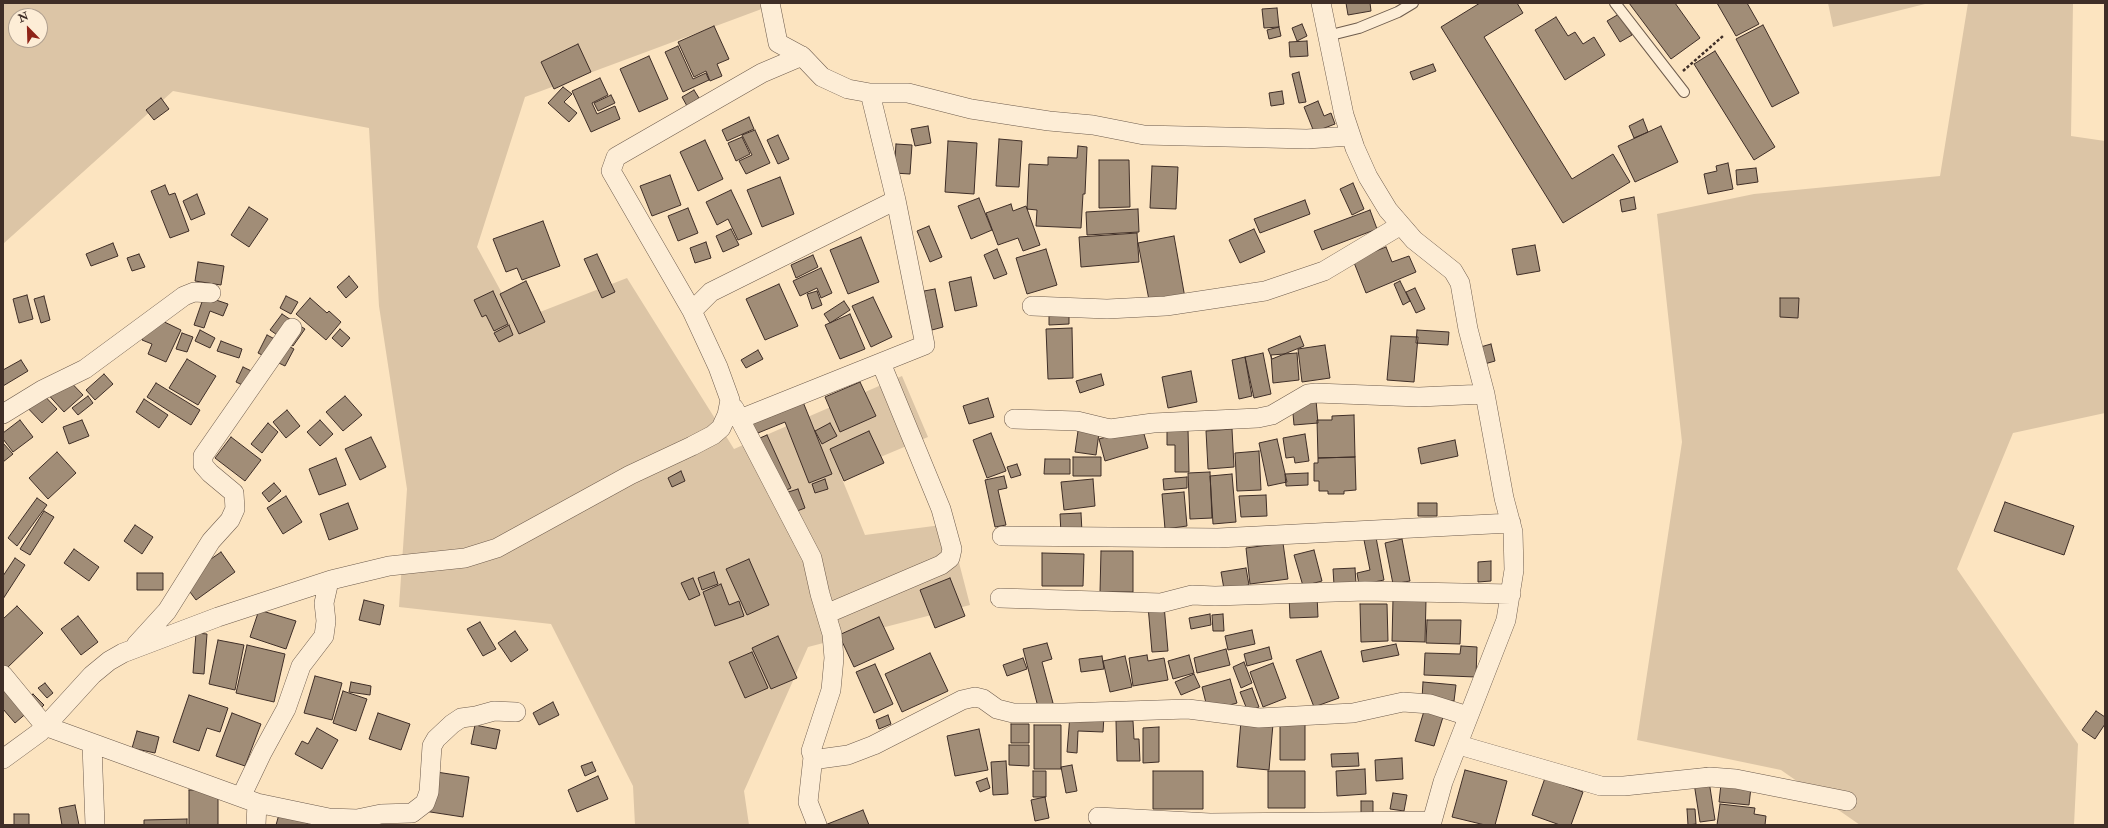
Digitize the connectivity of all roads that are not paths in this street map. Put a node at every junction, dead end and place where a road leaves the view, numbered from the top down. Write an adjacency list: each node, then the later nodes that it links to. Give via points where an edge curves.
1 (770, 3): 6 (street, via 778,43)
2 (1321, 3): 5 (street)
3 (1413, 3): 5 (lane, via 1359,28)
4 (1615, 3): 7 (lane)
5 (1327, 36): 9 (street)
6 (802, 56): 8 (street, via 822,77 848,89); 14 (street, via 762,73 616,157 611,171)
7 (1684, 92)
8 (870, 93): 9 (street, via 908,93 971,109 1048,121 1093,124 1144,135 1307,140); 10 (street)
9 (1350, 136): 11 (street, via 1368,177 1388,210)
10 (896, 200): 14 (street, via 711,292); 16 (street, via 925,345)
11 (1401, 224): 13 (street, via 1324,271 1265,291 1166,306 1107,309); 17 (street, via 1414,240 1453,271 1460,283)
12 (211, 293): 19 (street, via 194,292 184,296 85,370 42,390)
13 (1032, 306)
14 (692, 311): 18 (street)
15 (292, 328): 28 (street, via 203,456 203,465 210,474 234,493 235,509 230,520 211,542 167,611)
16 (881, 363): 20 (street); 27 (street, via 941,509 952,549 950,558 941,565)
17 (1484, 394): 21 (street, via 1419,397 1316,393 1308,394 1272,415 1258,418 1153,423 1110,429 1077,421); 22 (street)
18 (730, 400): 20 (street); 24 (street, via 727,415 721,428 714,435 630,474 497,548 465,558 389,566)
19 (3, 414)
20 (740, 419): 27 (street, via 812,558)
21 (1014, 419)
22 (1511, 523): 23 (street, via 1218,538); 25 (street, via 1514,546)
23 (1002, 536)
24 (329, 580): 28 (street, via 218,617); 37 (street, via 324,604 324,636 301,666)
25 (1511, 594): 26 (street, via 1365,591 1192,595 1161,603); 31 (street, via 1506,620)
26 (1000, 598)
27 (826, 614): 35 (street, via 832,634 834,658 831,690 811,752)
28 (132, 650): 32 (street, via 109,660)
29 (3, 675): 32 (street)
30 (516, 712): 37 (street, via 494,711 461,718 452,724 432,746 429,792 425,803 412,813 381,814 357,819 329,818)
31 (1468, 716): 34 (street); 35 (street, via 1430,704 1403,702 1353,713 1259,718 1188,709 1064,714 1013,713 998,709 975,697 962,700 848,755 819,759)
32 (45, 726): 33 (street); 36 (street)
33 (92, 745): 37 (street); 41 (street)
34 (1459, 745): 38 (street, via 1601,786 1710,777 1736,779); 40 (street, via 1443,782)
35 (814, 757): 43 (street, via 808,802)
36 (3, 758)
37 (249, 800): 42 (street)
38 (1848, 801)
39 (1098, 817): 40 (street, via 1217,824)
40 (1432, 823)
41 (95, 825)
42 (256, 825)
43 (817, 825)

